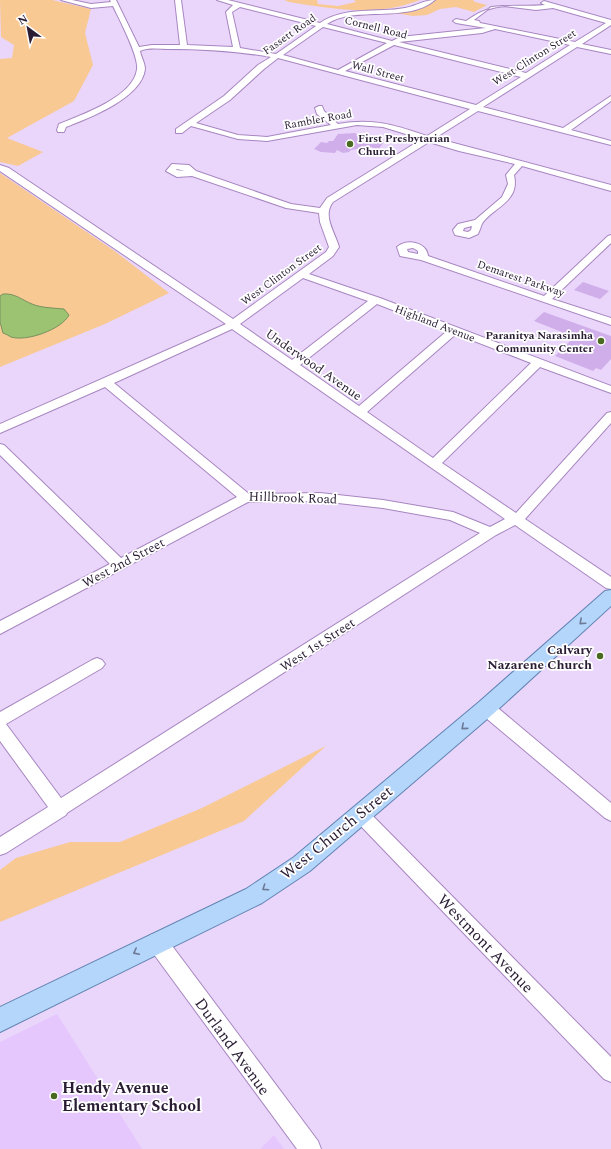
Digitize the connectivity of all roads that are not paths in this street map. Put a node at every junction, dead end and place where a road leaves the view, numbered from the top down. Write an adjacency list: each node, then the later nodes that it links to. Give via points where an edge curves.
1 (64, 0): 6 (street, via 91,6)
2 (178, 0): 15 (street)
3 (220, 0): 7 (street, Cornell Road)
4 (432, 0): 11 (street, Fassett Road, via 405,10 343,16)
5 (538, 1): 8 (street)
6 (114, 2): 16 (street)
7 (238, 5): 11 (street, Cornell Road); 17 (street, via 229,12)
8 (552, 6): 10 (street); 12 (street, via 533,8 494,5 468,20)
9 (456, 21): 12 (street)
10 (611, 22): 14 (street, West Clinton Street)
11 (322, 25): 13 (street, Cornell Road); 19 (street, Fassett Road)
12 (496, 27): 13 (street, via 482,31 406,38); 14 (street)
13 (392, 43): 20 (street); 21 (street, Cornell Road)
14 (577, 45): 18 (street); 21 (street, West Clinton Street)
15 (184, 46): 16 (street, Wall Street, via 147,47); 17 (street, Wall Street)
16 (137, 50): 27 (street, via 141,71 134,84 100,108 62,126)
17 (237, 50): 19 (street, Wall Street)
18 (611, 52)
19 (278, 56): 20 (street, Wall Street); 25 (street, Fassett Road)
20 (339, 72): 24 (street, Wall Street)
21 (527, 76): 24 (street, West Clinton Street)
22 (611, 98): 29 (street)
23 (319, 108): 26 (street, via 320,112)
24 (475, 108): 29 (street, Wall Street); 30 (street, West Clinton Street)
25 (191, 124): 26 (street, Rambler Road, via 238,137 267,139); 28 (street, Fassett Road)
26 (336, 126): 30 (street, Rambler Road, via 357,123 384,125)
27 (61, 130)
28 (179, 131)
29 (564, 131): 31 (street, Wall Street)
30 (428, 139): 32 (street, Rambler Road); 36 (street, West Clinton Street, via 330,200)
31 (611, 144)
32 (520, 163): 35 (street, Rambler Road); 37 (street, via 510,175 512,184 506,198)
33 (0, 168): 44 (street, Underwood Avenue)
34 (193, 173): 36 (street, via 289,206)
35 (611, 188)
36 (322, 211): 40 (street, West Clinton Street, via 334,247 328,256)
37 (478, 222)
38 (611, 238): 41 (street)
39 (423, 258): 41 (street, Demarest Parkway)
40 (303, 275): 42 (street, Highland Avenue); 44 (street, West Clinton Street)
41 (546, 299): 43 (street, Demarest Parkway)
42 (376, 300): 45 (street, Highland Avenue); 47 (street)
43 (611, 322)
44 (233, 324): 47 (street, Underwood Avenue); 48 (street, West Clinton Street)
45 (455, 330): 46 (street, Highland Avenue); 50 (street)
46 (537, 363): 49 (street, Highland Avenue); 54 (street)
47 (292, 366): 50 (street, Underwood Avenue)
48 (106, 382): 52 (street, West Clinton Street); 55 (street, Hillbrook Road)
49 (610, 388)
50 (359, 412): 54 (street, Underwood Avenue)
51 (611, 416): 56 (street, West 1st Street)
52 (0, 429)
53 (0, 448): 58 (street)
54 (434, 464): 56 (street, Underwood Avenue)
55 (246, 498): 57 (street, Hillbrook Road, via 320,497 383,504 453,516); 58 (street, West 2nd Street)
56 (516, 520): 57 (street, West 1st Street); 59 (street, Underwood Avenue)
57 (491, 532): 66 (street, West 1st Street)
58 (118, 564): 61 (street, West 2nd Street)
59 (611, 584)
60 (611, 596): 63 (main road, West Church Street, one-way to 63)
61 (0, 628)
62 (97, 664): 64 (street)
63 (486, 708): 67 (street); 68 (main road, West Church Street, one-way to 68)
64 (0, 720)
65 (0, 728): 66 (street)
66 (60, 810): 69 (street, West 1st Street)
67 (611, 813)
68 (361, 815): 70 (main road, West Church Street, one-way to 70, via 302,864 254,896); 72 (street, Westmont Avenue)
69 (0, 848)
70 (157, 942): 71 (main road, West Church Street, one-way to 71); 73 (street, Durland Avenue)
71 (0, 1020)
72 (611, 1072)
73 (310, 1149)

